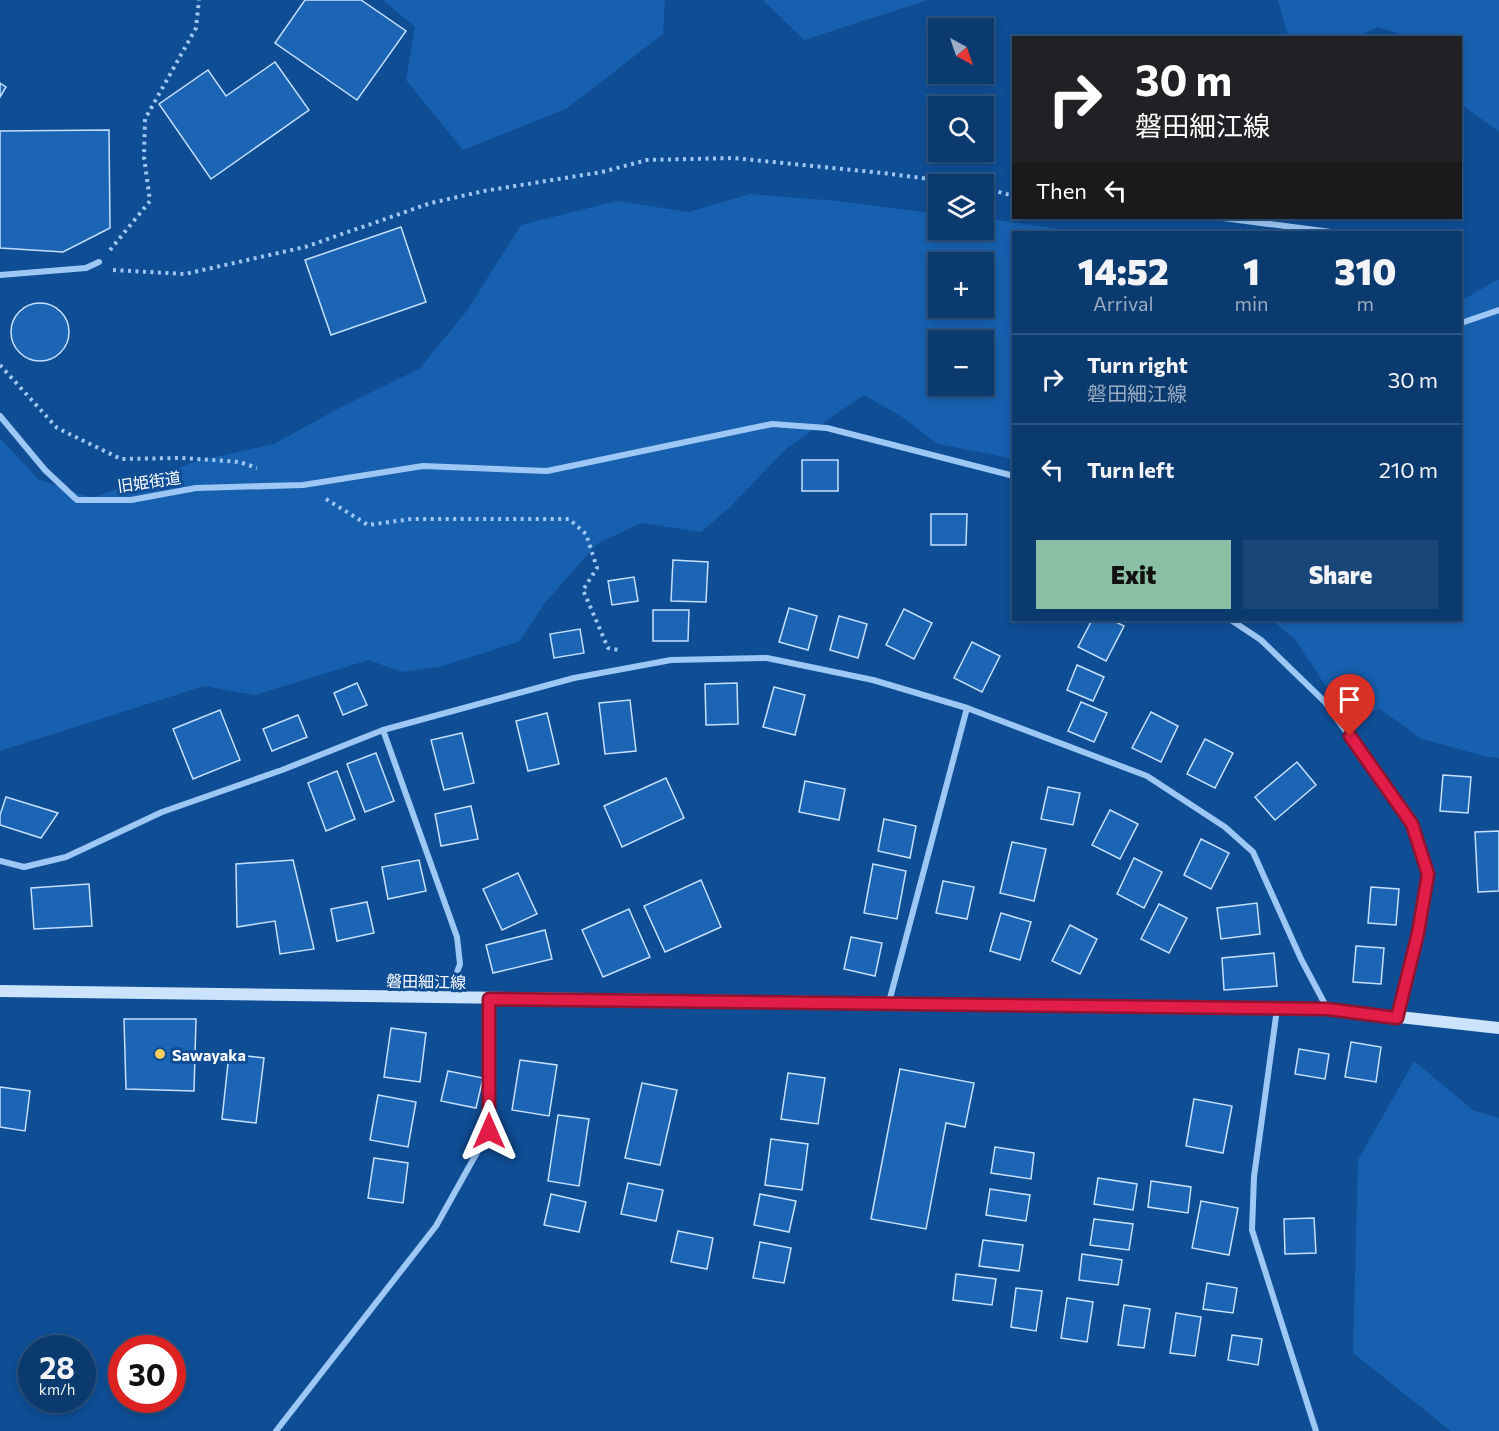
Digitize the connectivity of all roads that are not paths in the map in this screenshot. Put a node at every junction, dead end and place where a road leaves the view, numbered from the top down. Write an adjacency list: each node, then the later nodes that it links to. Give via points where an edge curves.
1 (1231, 219): 2 (street)
2 (1323, 231)
3 (99, 262): 4 (street, via 86,268)
4 (0, 276)
5 (1499, 310): 6 (street)
6 (1462, 323)
7 (0, 416): 8 (street, 旧姫街道, via 45,470 77,500 131,500 196,488 303,485 423,466 548,471 772,424 827,428)
8 (1012, 475)
9 (1233, 621): 19 (street, via 1261,640 1325,702 1412,824 1428,874)
10 (967, 708): 11 (street, via 873,680 767,658 671,660 574,678); 16 (street); 18 (street, via 1147,776 1225,827 1253,852)
11 (383, 730): 12 (street, via 162,812 66,857 24,867); 14 (street, via 457,937 460,964)
12 (0, 861)
13 (0, 991): 14 (main road, 磐田細江線)
14 (448, 998): 15 (main road, 磐田細江線)
15 (489, 999): 16 (main road, 磐田細江線); 21 (street, via 489,1131 436,1226)
16 (889, 1002): 17 (main road, 磐田細江線)
17 (1278, 1008): 18 (main road, 磐田細江線); 22 (street, via 1254,1177 1252,1230)
18 (1327, 1009): 19 (main road, 磐田細江線)
19 (1397, 1018): 20 (main road, 磐田細江線)
20 (1499, 1028)
21 (276, 1431)
22 (1316, 1431)

